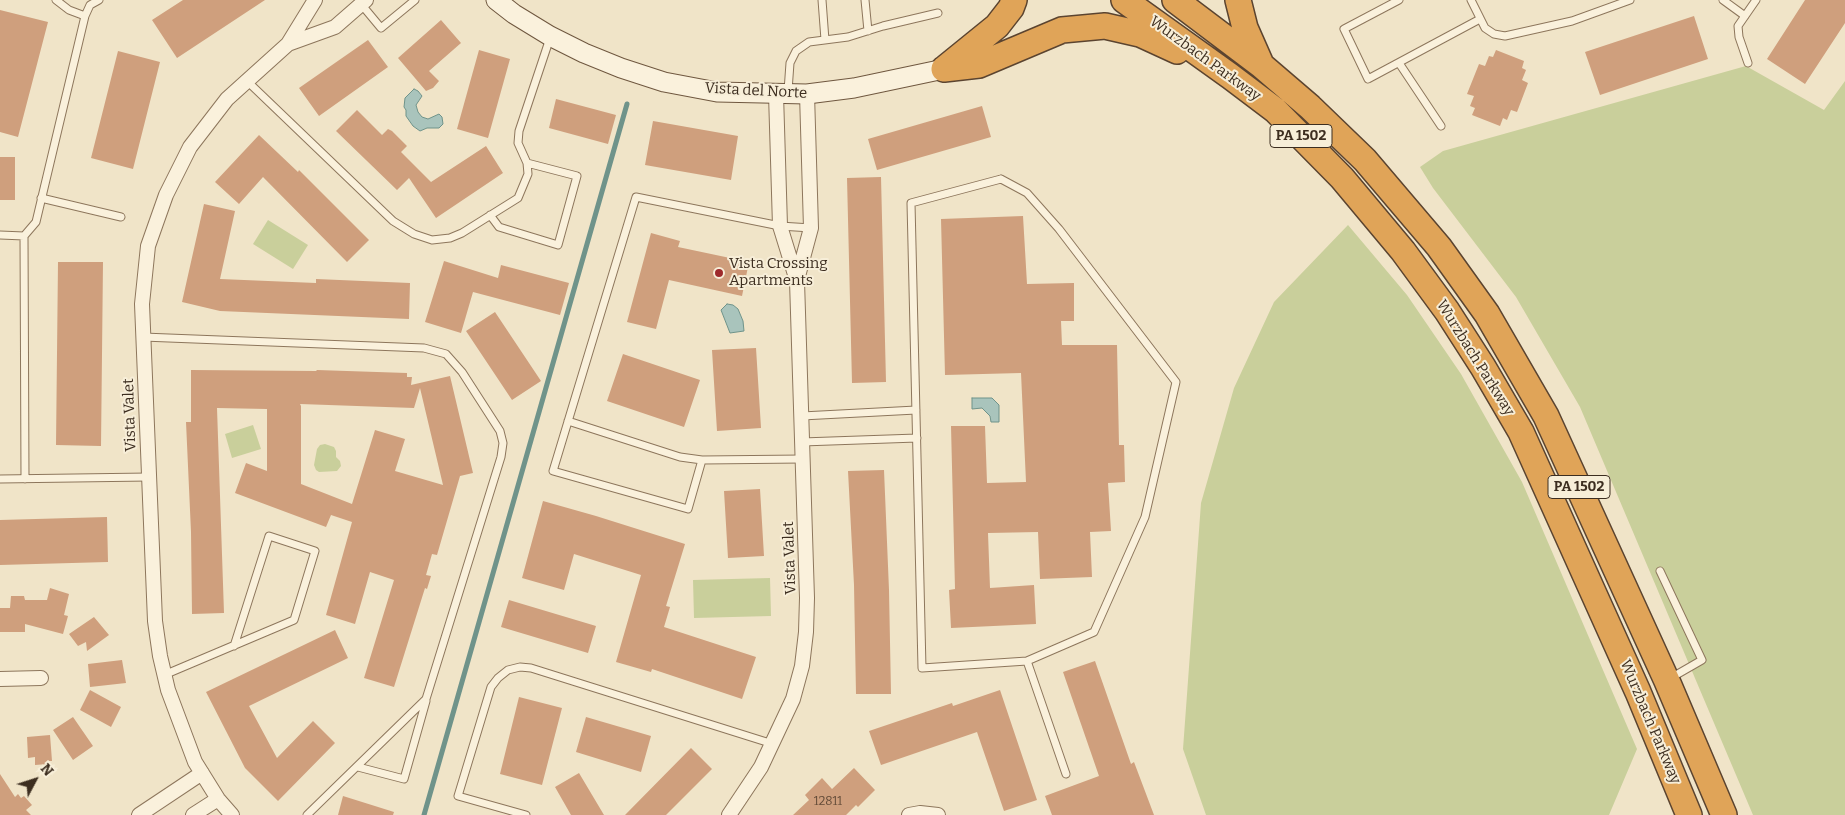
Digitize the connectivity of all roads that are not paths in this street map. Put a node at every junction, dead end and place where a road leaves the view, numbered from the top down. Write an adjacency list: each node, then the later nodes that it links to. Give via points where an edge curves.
1 (56, 0): 19 (lane, via 68,10)
2 (99, 0): 19 (lane, via 90,5)
3 (315, 0): 25 (street, Vista Valet)
4 (415, 0): 17 (lane, via 382,28)
5 (496, 0): 23 (street, Vista del Norte)
6 (822, 0): 24 (lane)
7 (865, 0): 22 (lane)
8 (1014, 0): 29 (highway, via 997,26)
9 (1124, 0): 30 (highway, Wurzbach Parkway / PA 1502)
10 (1175, 0): 28 (highway, Wurzbach Parkway / PA 1502)
11 (1238, 0): 28 (highway, via 1245,28)
12 (1400, 0): 26 (lane, via 1344,28 1368,79)
13 (1471, 0): 21 (lane)
14 (1630, 0): 21 (lane, via 1572,21 1505,36 1485,28)
15 (1723, 0): 20 (lane)
16 (1756, 0): 20 (lane)
17 (364, 2): 25 (street, Vista Valet, via 335,27)
18 (938, 13): 22 (lane)
19 (85, 16): 36 (lane)
20 (1745, 16): 27 (lane, via 1738,26 1738,36)
21 (1480, 19): 26 (lane)
22 (868, 31): 24 (lane)
23 (550, 36): 32 (street, Vista del Norte, via 591,56 664,82 717,92); 35 (lane, via 519,131 518,143)
24 (825, 40): 32 (lane, via 810,42 796,51)
25 (288, 44): 31 (street, Vista Valet)
26 (1399, 63): 34 (lane)
27 (1748, 63)
28 (1261, 65): 61 (highway, Wurzbach Parkway / PA 1502, via 1337,133 1387,186 1439,247 1487,314 1546,416)
29 (944, 69): 30 (highway, via 979,65 1062,30 1105,26 1140,34); 33 (street, Vista del Norte, via 854,88)
30 (1230, 76): 76 (highway, Wurzbach Parkway / PA 1502, via 1275,110 1365,205 1447,312 1483,367 1521,432)
31 (247, 81): 37 (lane, via 393,221 414,234 432,240 450,238); 44 (street, Vista Valet, via 227,99 190,147 166,195 148,246 142,304)
32 (782, 94): 33 (street, Vista del Norte); 39 (street, Vista Valet)
33 (807, 94): 40 (street, Vista Valet)
34 (1441, 126)
35 (527, 163): 37 (lane, via 528,174 518,198); 37 (lane, via 577,176 558,245 499,228)
36 (41, 198): 38 (lane); 42 (lane, via 36,222)
37 (490, 216)
38 (121, 217)
39 (780, 226): 40 (lane); 43 (street, Vista Valet); 47 (lane, via 636,197)
40 (811, 228): 43 (street, Vista Valet)
41 (0, 235): 42 (lane)
42 (24, 236): 53 (lane)
43 (797, 281): 46 (street, Vista Valet)
44 (143, 337): 52 (street, Vista Valet); 62 (lane, via 424,348 446,354 462,372 500,430 503,443)
45 (916, 410): 46 (lane); 48 (lane); 57 (lane, via 911,203 1001,180 1027,193 1059,229 1176,382 1145,517 1094,632)
46 (802, 416): 49 (street, Vista Valet)
47 (568, 421): 51 (lane, via 680,457); 51 (lane, via 553,471 688,509)
48 (917, 438): 49 (lane); 57 (lane, via 922,668)
49 (802, 442): 50 (street, Vista Valet)
50 (803, 459): 51 (lane); 63 (street, Vista Valet, via 806,632 793,700)
51 (702, 460)
52 (149, 477): 53 (lane); 58 (street, Vista Valet, via 155,621)
53 (25, 479): 54 (lane)
54 (0, 480)
55 (1660, 571): 61 (lane, via 1702,660)
56 (234, 646): 56 (lane, via 294,620 315,551 268,536); 58 (lane)
57 (1027, 661): 66 (lane)
58 (164, 676): 65 (street, Vista Valet, via 180,724)
59 (0, 678): 60 (street)
60 (41, 678)
61 (1667, 681): 77 (highway, Wurzbach Parkway / PA 1502)
62 (426, 699): 64 (lane); 64 (lane, via 404,779)
63 (773, 744): 72 (lane, via 531,668 508,670 491,687 458,796); 73 (street, Vista Valet)
64 (358, 767): 71 (lane)
65 (202, 773): 67 (street, Vista Valet); 68 (street)
66 (1066, 774)
67 (218, 799): 69 (street); 70 (street, Vista Valet)
68 (147, 813)
69 (193, 815)
70 (232, 815)
71 (308, 815)
72 (526, 815)
73 (729, 815)
74 (909, 815): 75 (street)
75 (938, 815)
76 (1690, 815)
77 (1724, 815)

